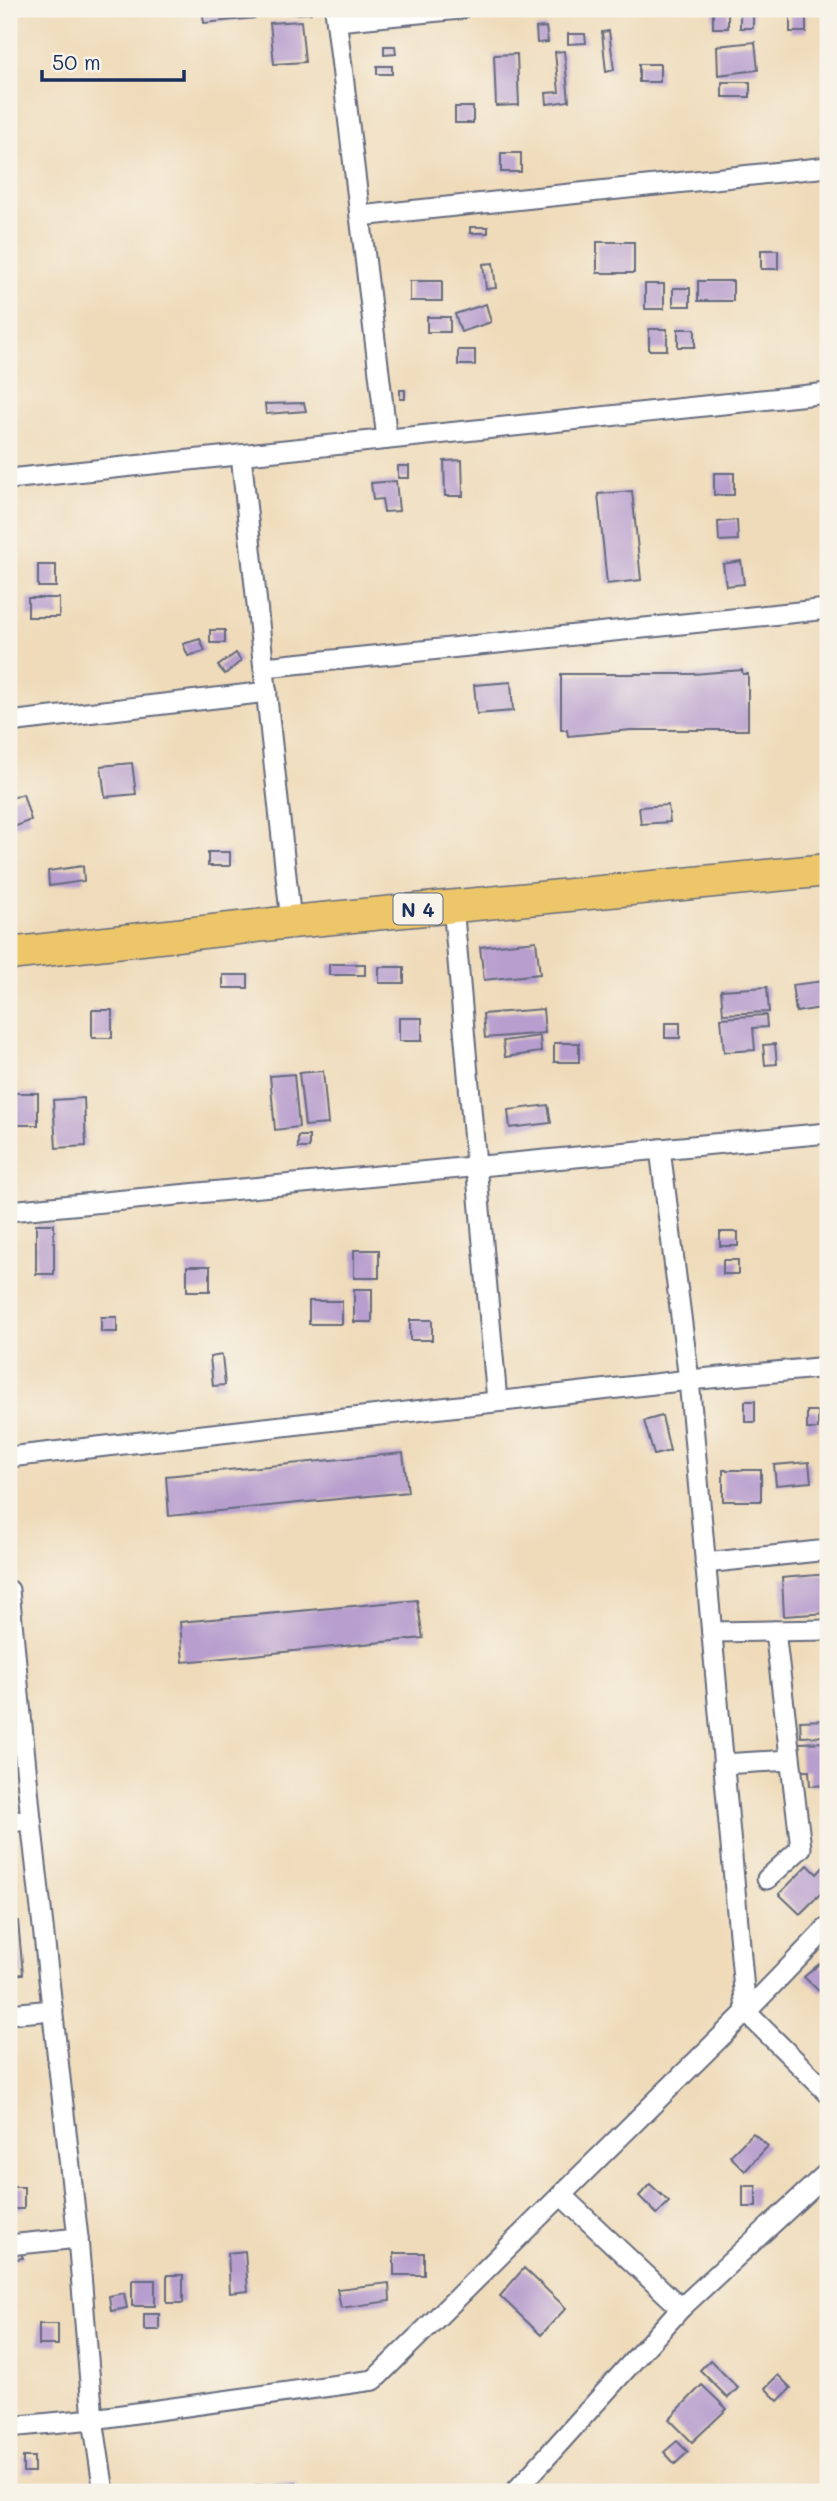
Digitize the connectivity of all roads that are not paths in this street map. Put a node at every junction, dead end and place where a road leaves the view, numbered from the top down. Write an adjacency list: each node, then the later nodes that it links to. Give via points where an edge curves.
1 (460, 9): 2 (street)
2 (336, 15): 4 (street)
3 (828, 167): 4 (street)
4 (360, 216): 6 (street)
5 (828, 393): 6 (street)
6 (387, 439): 7 (street)
7 (241, 455): 8 (street); 10 (street)
8 (9, 479)
9 (828, 609): 10 (street)
10 (265, 667): 11 (street)
11 (267, 692): 12 (street); 15 (street)
12 (9, 722)
13 (828, 870): 14 (highway, N 4)
14 (453, 905): 15 (highway, N 4); 19 (street)
15 (291, 922): 16 (highway, N 4)
16 (9, 954)
17 (828, 1133): 18 (street)
18 (660, 1149): 19 (street); 22 (street)
19 (477, 1166): 20 (street); 23 (street)
20 (9, 1211)
21 (828, 1367): 22 (street)
22 (689, 1380): 23 (street); 26 (street)
23 (497, 1401): 24 (street)
24 (9, 1457)
25 (828, 1550): 26 (street)
26 (705, 1563): 30 (street)
27 (9, 1590): 31 (street)
28 (828, 1630): 29 (street)
29 (775, 1631): 30 (street); 32 (street)
30 (712, 1632): 33 (street)
31 (12, 1644): 34 (street)
32 (790, 1760): 33 (street); 36 (street, via 801,1848)
33 (723, 1765): 39 (street)
34 (31, 1820): 35 (street); 38 (street)
35 (9, 1822)
36 (767, 1879)
37 (828, 1927): 39 (street)
38 (53, 2010): 40 (street); 44 (street)
39 (746, 2012): 41 (street); 43 (street)
40 (9, 2014)
41 (828, 2093)
42 (828, 2172): 46 (street)
43 (561, 2195): 46 (street); 47 (street, via 374,2380)
44 (78, 2238): 45 (street); 47 (street)
45 (9, 2245)
46 (681, 2308): 50 (street)
47 (93, 2419): 48 (street); 49 (street)
48 (9, 2427)
49 (104, 2492)
50 (515, 2492)

